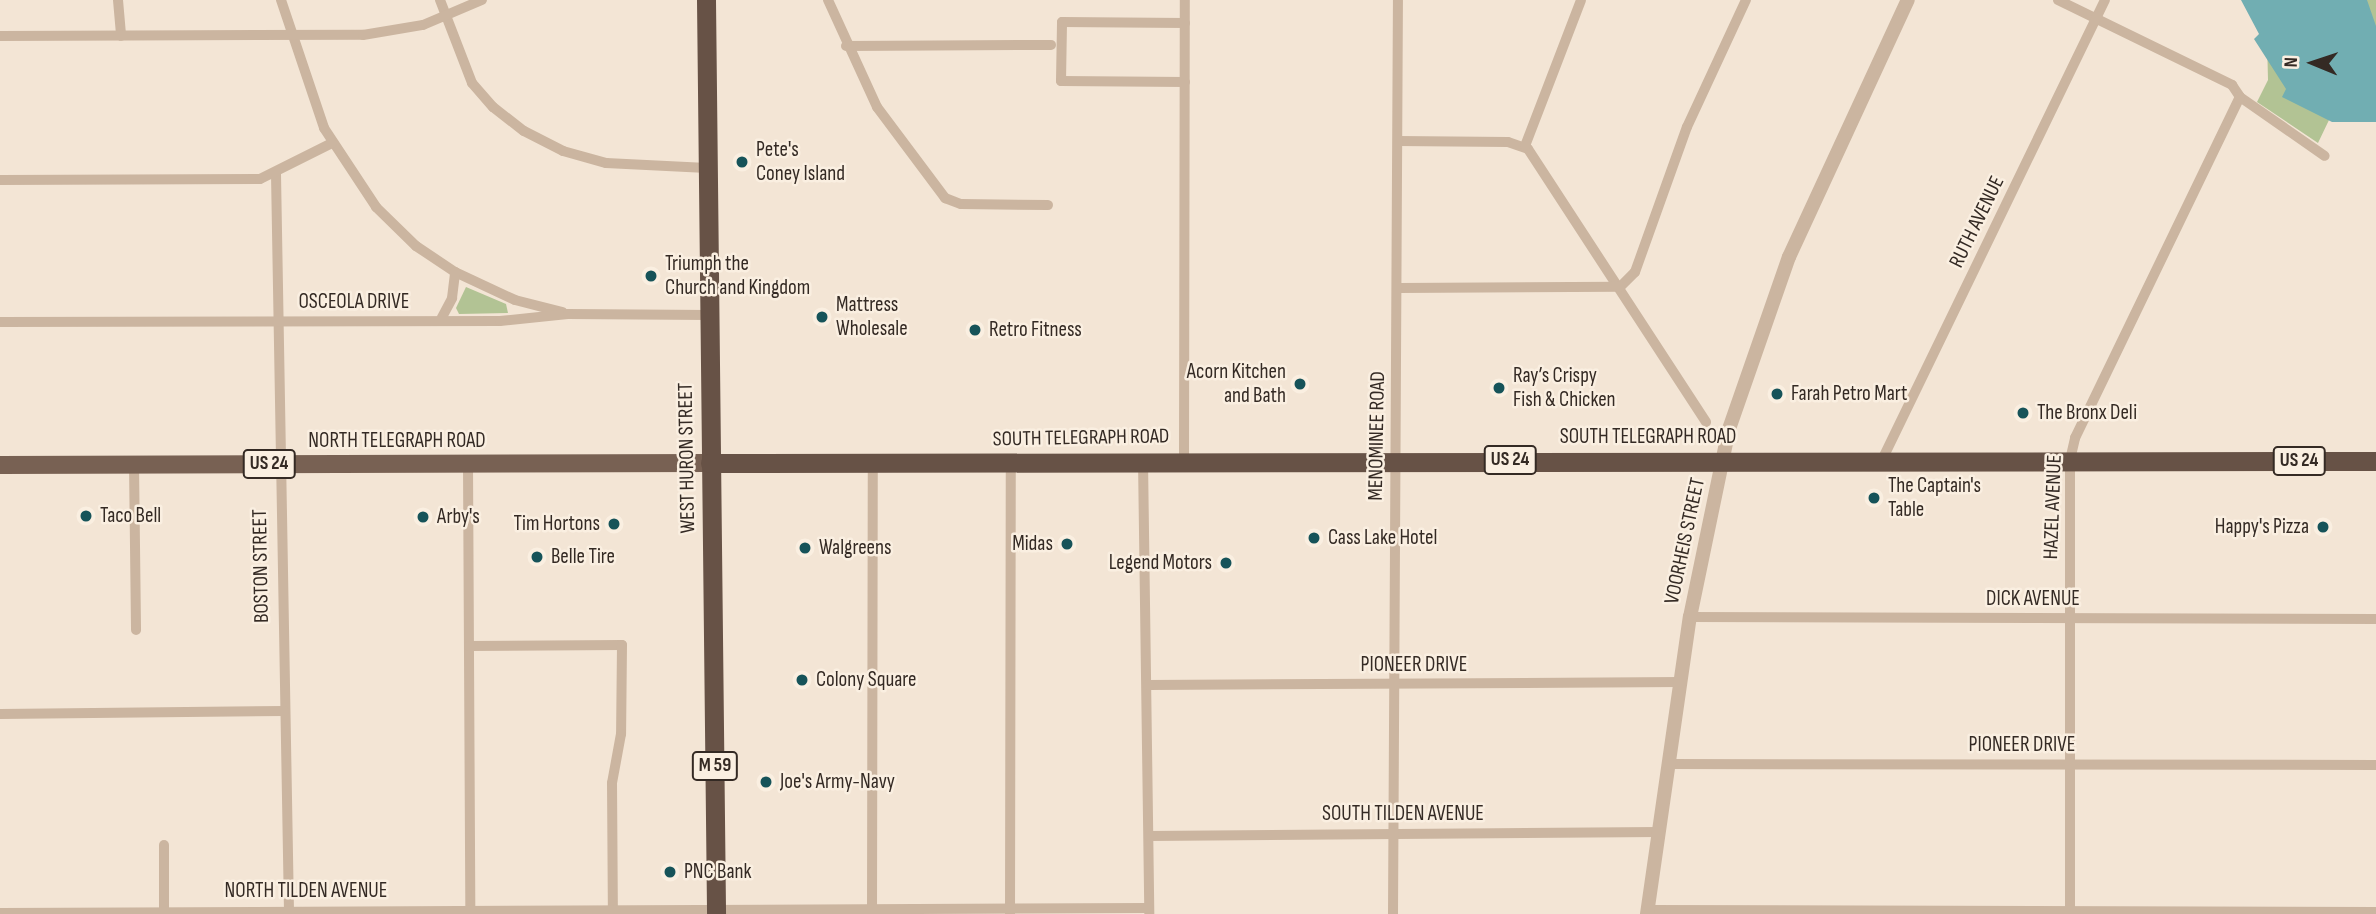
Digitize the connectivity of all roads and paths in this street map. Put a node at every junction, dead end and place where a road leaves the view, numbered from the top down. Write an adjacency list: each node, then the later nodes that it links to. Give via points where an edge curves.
1 (118, 0): 19 (street)
2 (281, 0): 17 (street)
3 (440, 0): 14 (street)
4 (482, 0): 14 (street)
5 (706, 0): 28 (highway, WEST HURON STREET / M 59)
6 (828, 0): 21 (street)
7 (1185, 0): 16 (street)
8 (1398, 0): 24 (street, MENOMINEE ROAD)
9 (1581, 0): 26 (street)
10 (1746, 0): 33 (street, via 1687,127 1635,272)
11 (1908, 0): 44 (street, VOORHEIS STREET, via 1783,271 1729,429)
12 (2058, 0): 15 (street)
13 (2105, 0): 15 (street, RUTH AVENUE)
14 (445, 17): 17 (street, via 377,34); 28 (street, via 459,60 478,91 535,137 574,155 617,166)
15 (2096, 19): 23 (street, via 2232,85); 45 (street, RUTH AVENUE)
16 (1185, 23): 22 (street); 22 (street, via 1062,22 1061,82)
17 (292, 35): 19 (street); 25 (street)
18 (0, 36): 19 (street)
19 (121, 36)
20 (1051, 45): 21 (street)
21 (846, 46): 31 (street, via 893,131 945,198 961,204)
22 (1185, 82): 42 (street)
23 (2240, 97): 27 (street); 46 (street, HAZEL AVENUE, via 2075,438)
24 (1398, 141): 26 (street); 34 (street, MENOMINEE ROAD)
25 (332, 143): 29 (street); 32 (street, via 385,217)
26 (1525, 146): 33 (street)
27 (2325, 156)
28 (707, 169): 36 (highway, WEST HURON STREET / M 59)
29 (276, 174): 30 (street, via 251,180); 37 (street, BOSTON STREET)
30 (0, 180)
31 (1048, 205)
32 (455, 272): 35 (street, via 515,300); 38 (street, via 452,298)
33 (1620, 287): 34 (street); 40 (street)
34 (1399, 288): 43 (street, MENOMINEE ROAD)
35 (568, 314): 36 (street, OSCEOLA DRIVE); 38 (street, OSCEOLA DRIVE)
36 (708, 315): 49 (highway, WEST HURON STREET / M 59)
37 (277, 321): 38 (street, OSCEOLA DRIVE); 39 (street, OSCEOLA DRIVE); 52 (street, BOSTON STREET)
38 (440, 321)
39 (0, 322)
40 (1706, 422)
41 (1143, 460): 42 (highway, SOUTH TELEGRAPH ROAD / US 24); 48 (highway, SOUTH TELEGRAPH ROAD / US 24); 61 (street)
42 (1184, 460): 43 (highway, SOUTH TELEGRAPH ROAD / US 24)
43 (1396, 460): 44 (highway, SOUTH TELEGRAPH ROAD / US 24); 62 (street, MENOMINEE ROAD)
44 (1723, 460): 45 (highway, SOUTH TELEGRAPH ROAD / US 24); 55 (street, VOORHEIS STREET)
45 (1882, 460): 46 (highway, SOUTH TELEGRAPH ROAD / US 24)
46 (2070, 460): 47 (highway, SOUTH TELEGRAPH ROAD / US 24); 56 (street, HAZEL AVENUE)
47 (2376, 461)
48 (1011, 462): 50 (highway, SOUTH TELEGRAPH ROAD / US 24); 72 (street)
49 (710, 463): 50 (highway, SOUTH TELEGRAPH ROAD / US 24); 53 (main road, NORTH TELEGRAPH ROAD / US 24); 82 (highway, WEST HURON STREET / M 59)
50 (873, 463): 83 (street)
51 (134, 464): 52 (main road, NORTH TELEGRAPH ROAD / US 24); 54 (main road, NORTH TELEGRAPH ROAD / US 24); 58 (street)
52 (278, 464): 53 (main road, NORTH TELEGRAPH ROAD / US 24); 63 (street, BOSTON STREET)
53 (468, 464): 59 (street)
54 (0, 465)
55 (1690, 617): 56 (street, DICK AVENUE); 60 (street, VOORHEIS STREET)
56 (2070, 618): 57 (street, DICK AVENUE); 66 (street, HAZEL AVENUE)
57 (2376, 619)
58 (136, 630)
59 (469, 646): 75 (street); 76 (street, via 622,645 621,734 612,783)
60 (1681, 682): 62 (street, PIONEER DRIVE); 65 (street, VOORHEIS STREET)
61 (1148, 685): 62 (street, PIONEER DRIVE); 70 (street)
62 (1395, 685): 69 (street, MENOMINEE ROAD)
63 (284, 711): 64 (street); 74 (street, BOSTON STREET)
64 (0, 714)
65 (1668, 764): 66 (street, PIONEER DRIVE); 68 (street, VOORHEIS STREET)
66 (2070, 765): 67 (street, PIONEER DRIVE); 84 (street, HAZEL AVENUE)
67 (2376, 765)
68 (1658, 832): 69 (street, SOUTH TILDEN AVENUE); 77 (street, VOORHEIS STREET)
69 (1394, 834): 70 (street, SOUTH TILDEN AVENUE); 85 (street, MENOMINEE ROAD)
70 (1149, 836): 73 (street)
71 (164, 845): 81 (street)
72 (1010, 911): 73 (street); 83 (street)
73 (1149, 911)
74 (289, 912): 75 (street, NORTH TILDEN AVENUE); 81 (street, NORTH TILDEN AVENUE)
75 (470, 912): 76 (street, NORTH TILDEN AVENUE)
76 (613, 912): 82 (street, NORTH TILDEN AVENUE)
77 (1647, 912): 84 (street)
78 (2376, 912): 84 (street)
79 (0, 913): 80 (street, NORTH TILDEN AVENUE)
80 (20, 913): 81 (street, NORTH TILDEN AVENUE)
81 (164, 913)
82 (716, 913): 83 (street)
83 (872, 913)
84 (2070, 913)
85 (1394, 914)

